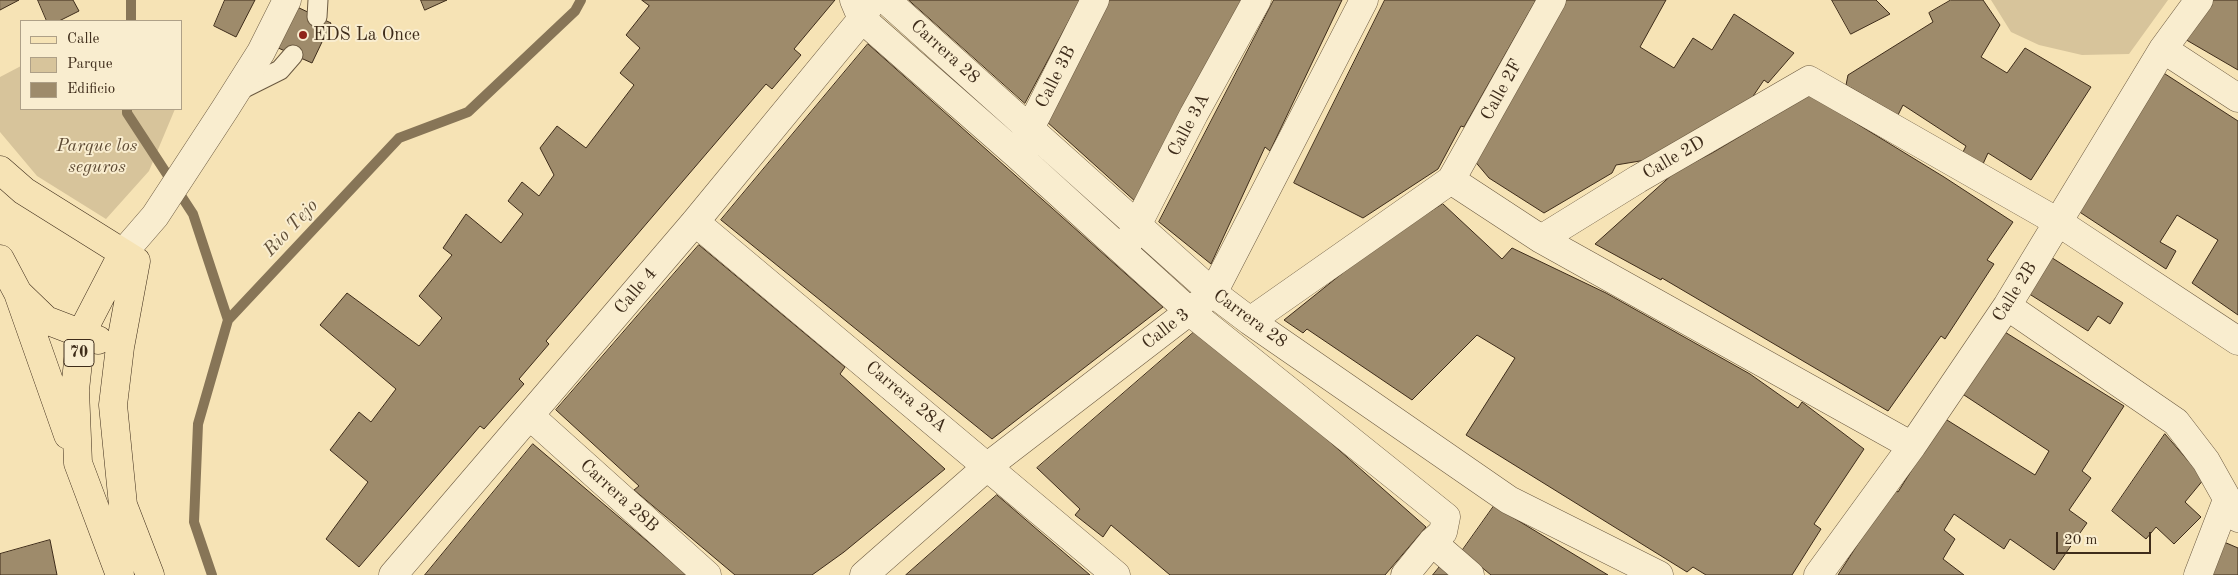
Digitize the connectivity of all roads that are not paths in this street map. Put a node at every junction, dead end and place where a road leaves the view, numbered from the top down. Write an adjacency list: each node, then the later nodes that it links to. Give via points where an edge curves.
1 (287, 0): 11 (street, via 261,52)
2 (886, 0): 13 (street, Carrera 28)
3 (1094, 0): 13 (street, Calle 3B)
4 (1257, 0): 19 (street, Calle 3A)
5 (1364, 0): 25 (street, Calle 3)
6 (1552, 0): 16 (street, Calle 2F)
7 (2199, 0): 9 (street, Calle 2B)
8 (863, 6): 14 (street, Carrera 28); 17 (street, Calle 4)
9 (2163, 48): 12 (street); 18 (street, Calle 2B)
10 (293, 55): 11 (lane, via 280,70)
11 (235, 92): 22 (street)
12 (2238, 98)
13 (1030, 128): 14 (street, Calle 3B); 19 (street, Carrera 28)
14 (1016, 154): 21 (street, Carrera 28)
15 (0, 170): 22 (main road, via 24,192)
16 (1452, 180): 20 (street); 28 (street)
17 (694, 222): 32 (street, Calle 4); 35 (street, Carrera 28A)
18 (2058, 222): 20 (street, Calle 2D, via 1809,80); 26 (street, Calle 2B); 30 (street)
19 (1137, 225): 21 (street, Calle 3A); 25 (street, Carrera 28)
20 (1542, 239): 33 (street)
21 (1124, 251): 27 (street, Carrera 28)
22 (130, 257): 29 (main road, 70); 31 (main road, 70)
23 (0, 259): 24 (main road, 70)
24 (18, 293): 29 (main road, 70, via 46,320); 34 (main road)
25 (1213, 293): 27 (street, Calle 3); 28 (street, Carrera 28)
26 (2008, 306): 33 (street, Calle 2B); 36 (street, via 2176,422 2206,460)
27 (1189, 311): 35 (street, Calle 3); 37 (street, Carrera 28, via 1446,518)
28 (1250, 321): 46 (street, Carrera 28, via 1509,500)
29 (81, 334): 31 (main road, 70); 34 (main road, 70, via 75,390)
30 (2238, 341)
31 (120, 347): 39 (main road, 70, via 113,404 123,504)
32 (530, 416): 40 (street, Calle 4); 41 (street, Carrera 28B)
33 (1912, 446): 47 (street, Calle 2B)
34 (78, 463): 38 (main road, 70)
35 (988, 466): 42 (street, Calle 3); 43 (street, Carrera 28A)
36 (2233, 509): 48 (street)
37 (1439, 533): 44 (street); 45 (street)
38 (120, 575)
39 (150, 575)
40 (393, 575)
41 (707, 575)
42 (864, 575)
43 (1116, 575)
44 (1405, 575)
45 (1470, 575)
46 (1659, 575)
47 (1818, 575)
48 (2198, 575)

